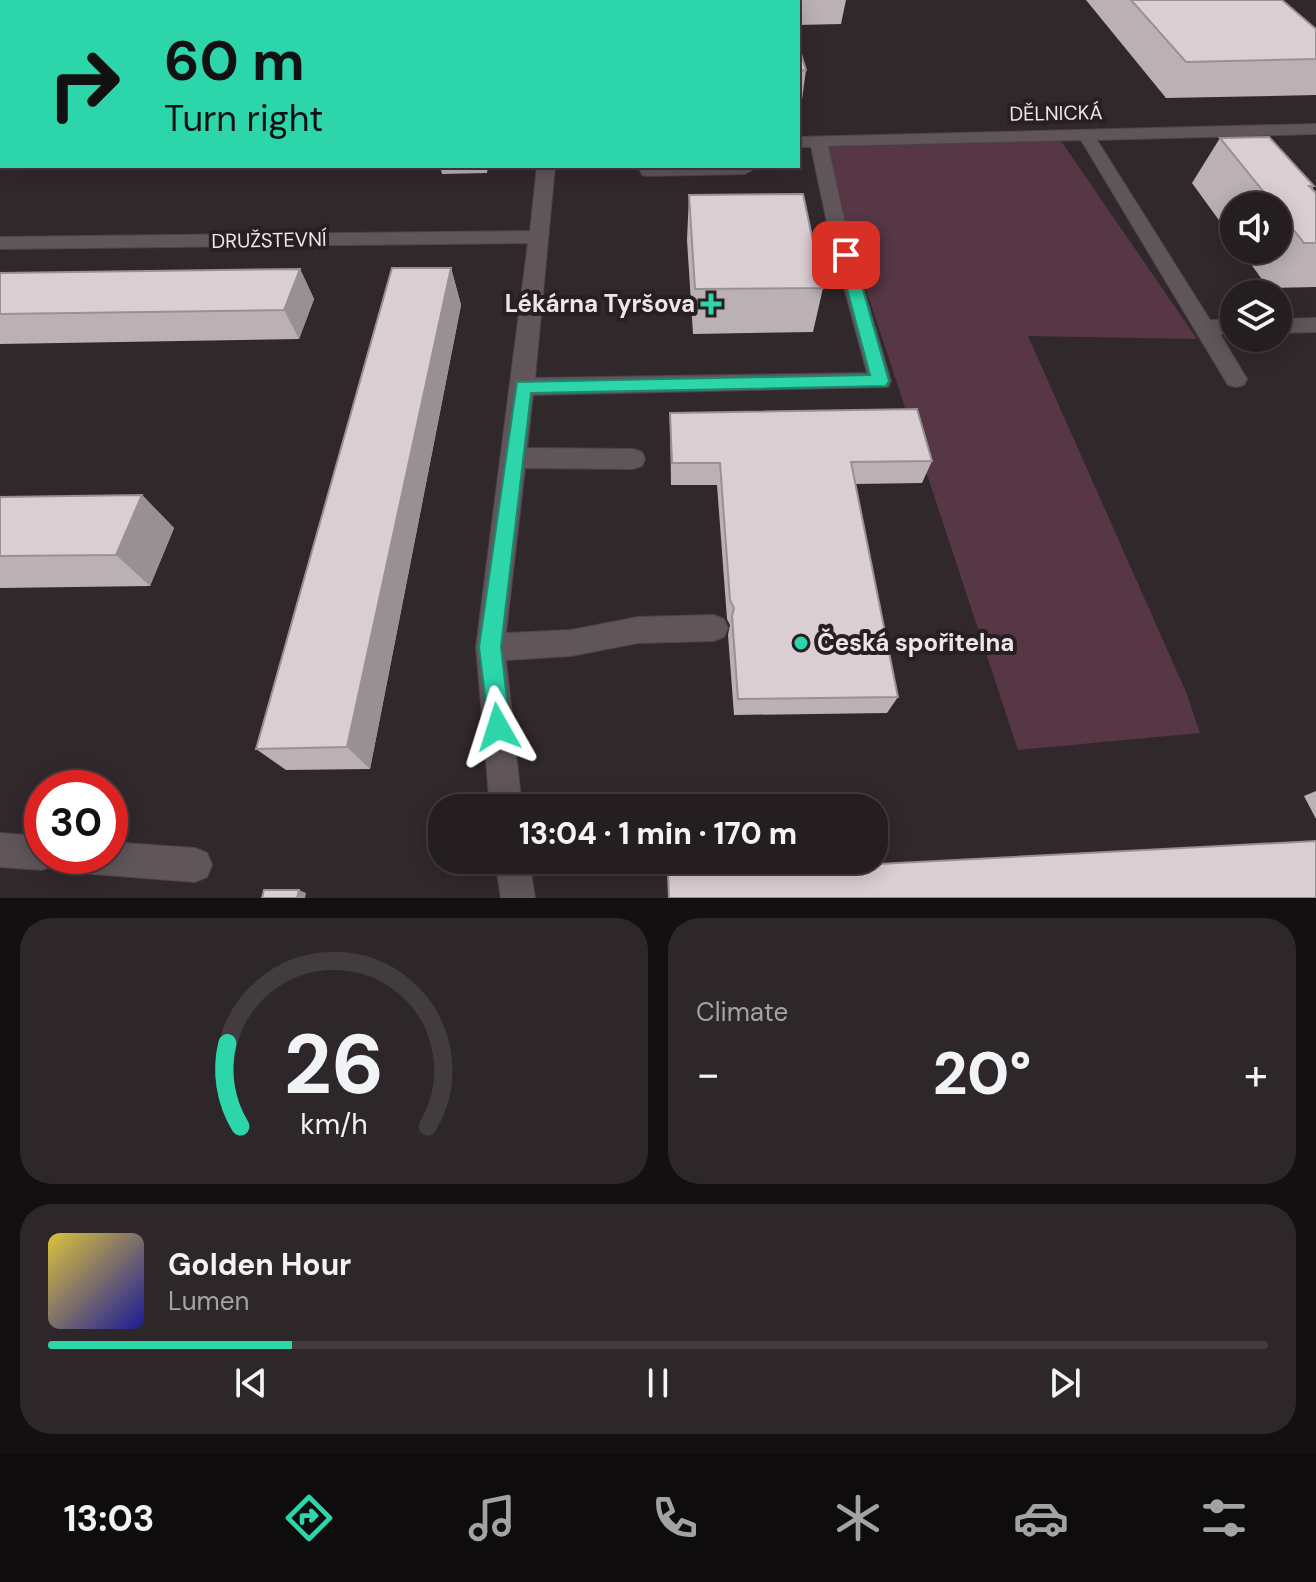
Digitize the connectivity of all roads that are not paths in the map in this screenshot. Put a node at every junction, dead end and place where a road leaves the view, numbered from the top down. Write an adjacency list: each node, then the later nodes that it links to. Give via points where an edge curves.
1 (1316, 129): 2 (street, DĚLNICKÁ)
2 (1086, 135): 3 (street, DĚLNICKÁ); 11 (street)
3 (808, 141): 14 (street, via 880,381)
4 (546, 168): 7 (street)
5 (647, 168): 6 (street)
6 (745, 169)
7 (538, 237): 8 (street, DRUŽSTEVNÍ); 14 (street)
8 (0, 243)
9 (1316, 325): 10 (street)
10 (1292, 326)
11 (1204, 327): 12 (street); 13 (street)
12 (1220, 327)
13 (1236, 379)
14 (523, 387): 15 (street)
15 (514, 458): 16 (street); 18 (street)
16 (633, 459)
17 (714, 628): 18 (street, via 638,630 571,643)
18 (490, 647): 19 (street)
19 (505, 794)
20 (0, 850): 21 (street)
21 (24, 852)
22 (128, 860): 23 (street)
23 (195, 865)
24 (514, 874): 25 (street)
25 (518, 898)

